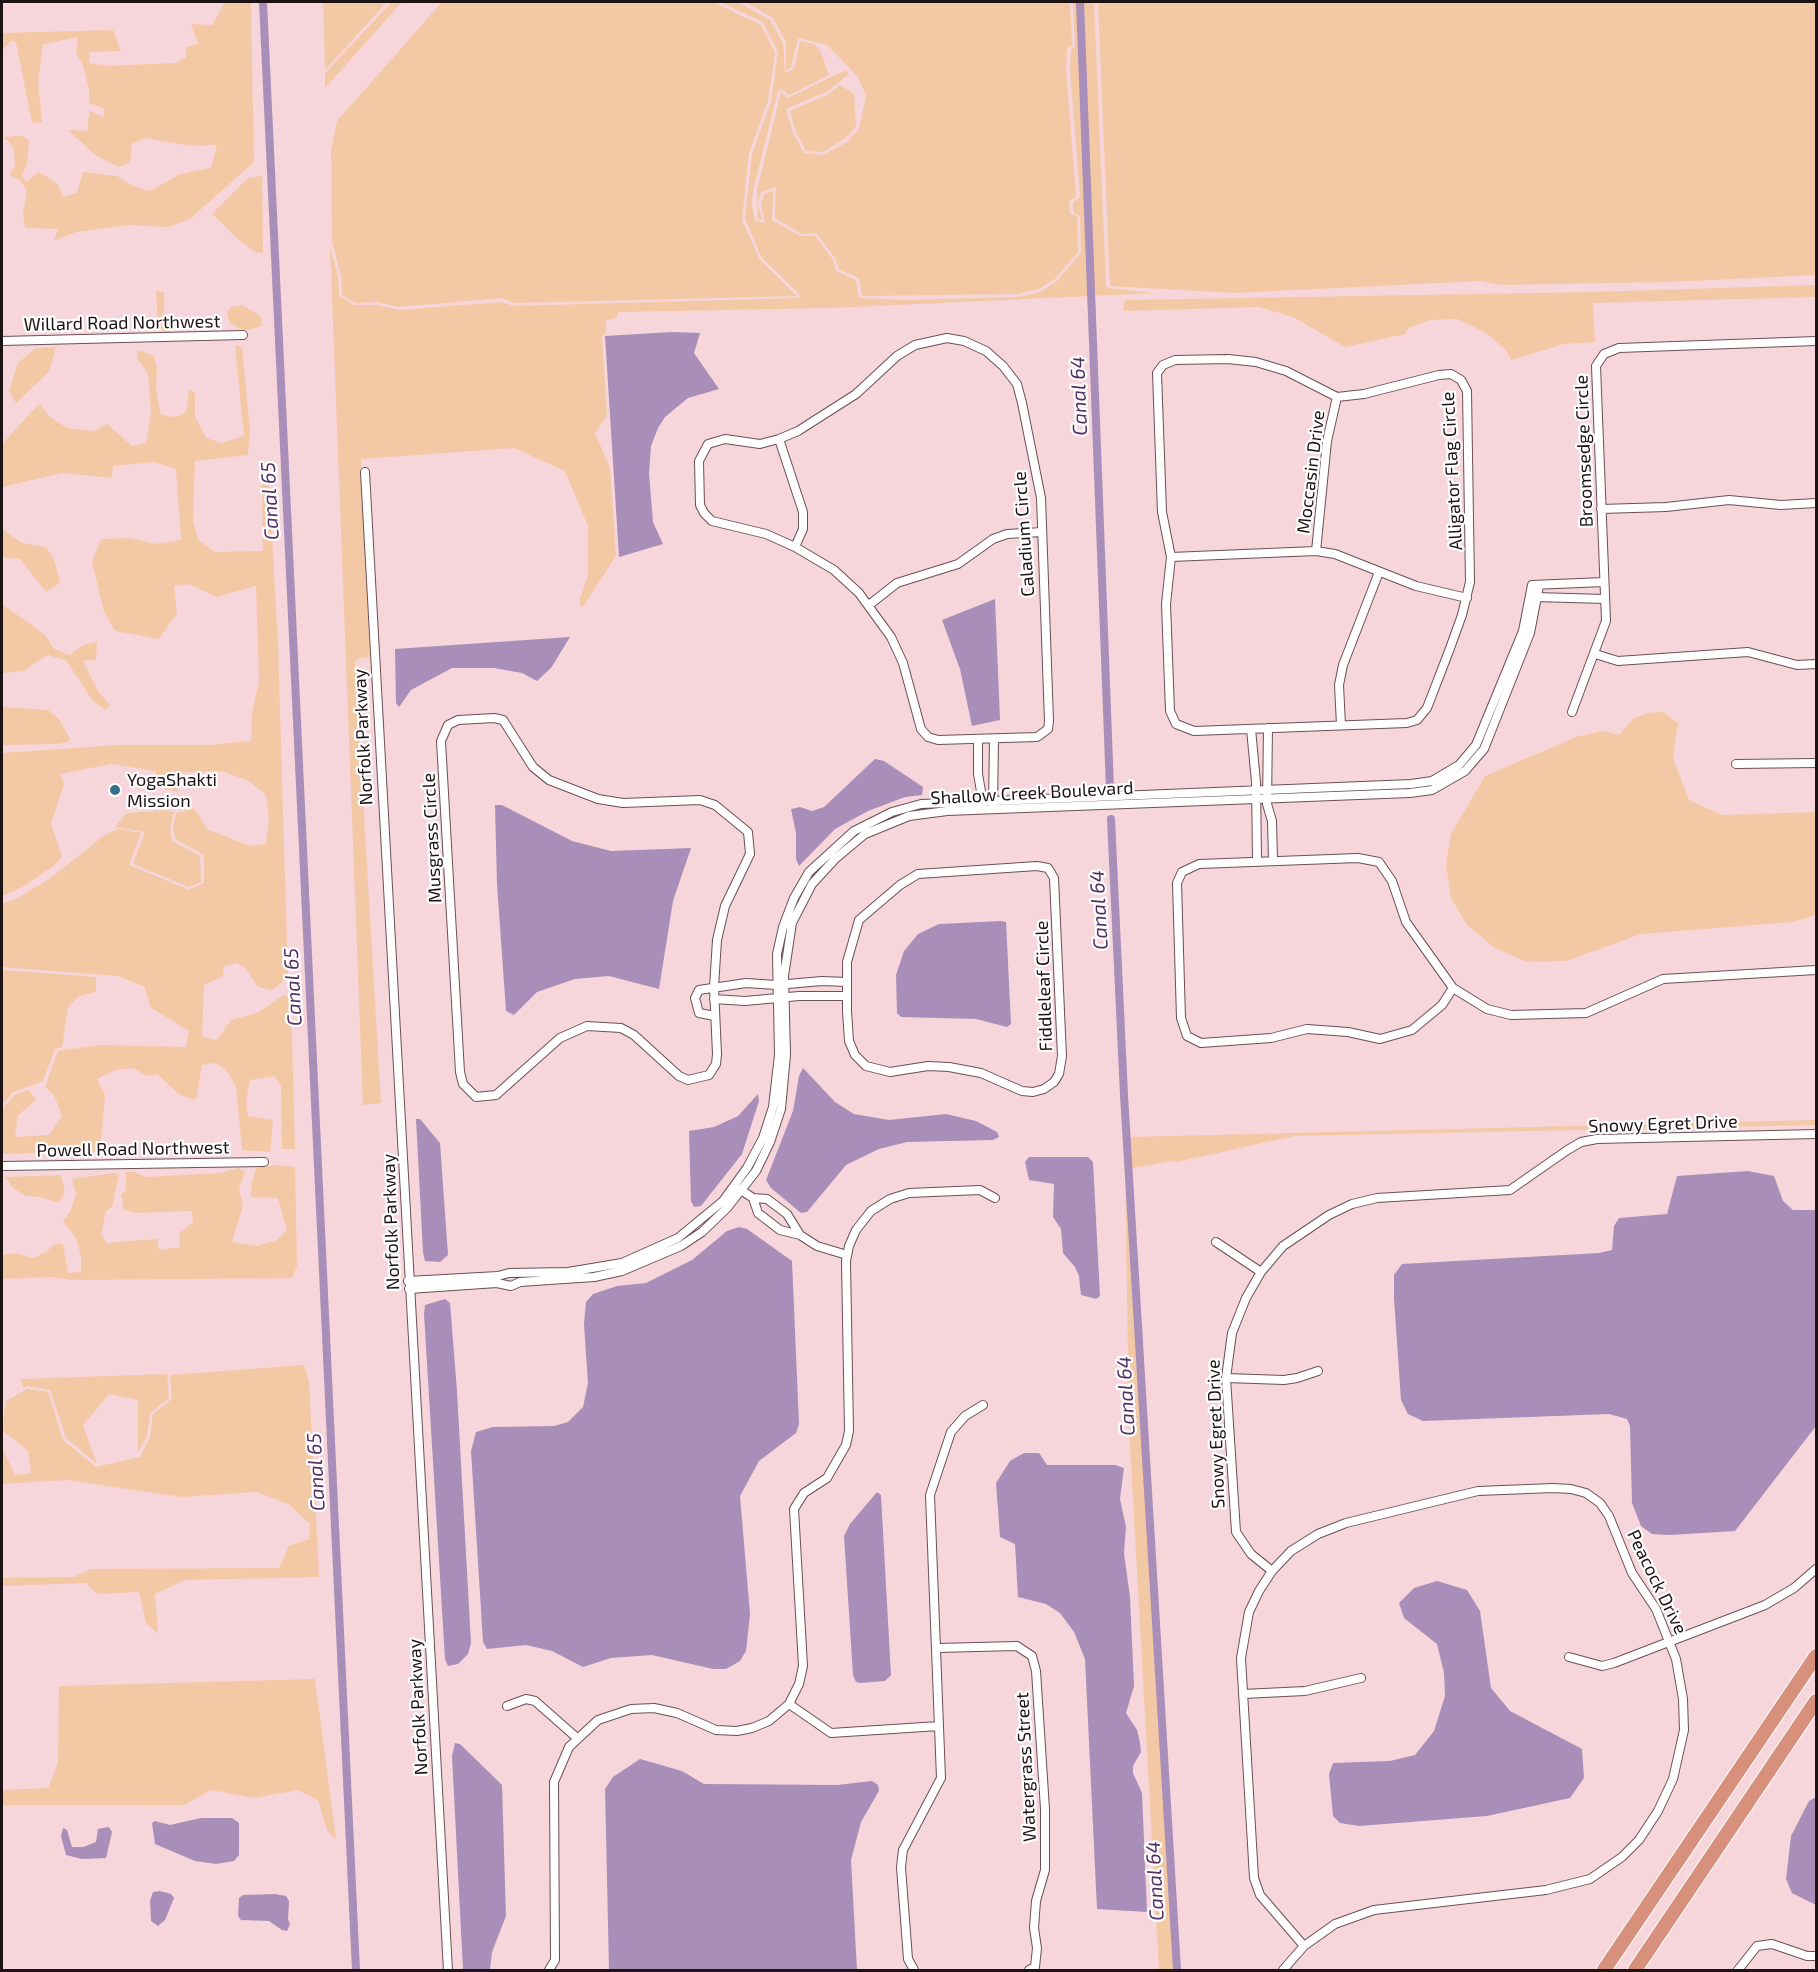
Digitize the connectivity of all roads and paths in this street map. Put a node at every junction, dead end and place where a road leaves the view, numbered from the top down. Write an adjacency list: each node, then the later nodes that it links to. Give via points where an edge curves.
1 (243, 335): 2 (street, Willard Road Northwest)
2 (2, 340)
3 (1816, 341): 8 (street, Broomsedge Circle, via 1618,348 1604,354 1596,366)
4 (1336, 397): 11 (street, Moccasin Drive, via 1327,441); 12 (street, Alligator Flag Circle, via 1286,370 1256,362 1175,360 1163,365 1157,373 1162,512); 17 (street, Alligator Flag Circle, via 1439,375 1451,374 1461,380 1467,391 1472,566)
5 (779, 440): 9 (street, Caladium Circle, via 856,394 897,356 915,345 933,339 964,341 986,351 1017,384 1038,482); 10 (street, via 803,512 803,529); 10 (street, Caladium Circle, via 760,444 725,439 708,444 699,461 700,505 712,521 766,534)
6 (364, 472): 58 (street, Norfolk Parkway, via 405,1164)
7 (1816, 503): 8 (street, via 1781,505 1729,500)
8 (1601, 509): 14 (street, Broomsedge Circle)
9 (1042, 532): 20 (street, via 1007,534 958,564 897,583); 27 (street, Caladium Circle, via 1048,729 1037,737)
10 (795, 547): 20 (street, Caladium Circle, via 834,570)
11 (1316, 551): 12 (street); 13 (street, via 1335,554)
12 (1171, 557): 26 (street, Alligator Flag Circle, via 1166,604 1170,711 1176,724 1184,729)
13 (1379, 572): 17 (street); 24 (street, via 1343,665 1339,685)
14 (1604, 582): 15 (street); 18 (street, Broomsedge Circle)
15 (1571, 584): 16 (street, Shallow Creek Boulevard, via 1536,585); 19 (street)
16 (1535, 597): 19 (street); 32 (street, Shallow Creek Boulevard, via 1485,728 1459,765 1438,778 1419,783)
17 (1467, 598): 24 (street, Alligator Flag Circle, via 1422,715 1407,723)
18 (1605, 599): 19 (street); 21 (street, Broomsedge Circle, via 1604,629)
19 (1572, 600)
20 (869, 605): 28 (street, Caladium Circle, via 903,663 921,729 938,740)
21 (1595, 654): 22 (street, via 1618,661 1748,652 1790,663); 23 (street, Broomsedge Circle)
22 (1816, 664)
23 (1572, 712)
24 (1341, 725): 25 (street, Alligator Flag Circle)
25 (1268, 728): 26 (street, Alligator Flag Circle); 32 (street)
26 (1251, 729): 31 (street)
27 (994, 739): 28 (street, Caladium Circle); 34 (street)
28 (978, 740): 33 (street)
29 (1816, 763): 30 (street)
30 (1736, 764)
31 (1257, 794): 32 (street, Shallow Creek Boulevard); 34 (street, Shallow Creek Boulevard); 35 (street)
32 (1267, 794): 36 (street)
33 (983, 805): 34 (street, Shallow Creek Boulevard); 39 (street, Shallow Creek Boulevard, via 921,804 892,812 854,831 828,852 809,872 794,898 777,954)
34 (993, 805)
35 (1257, 860): 36 (street); 41 (street, via 1191,866 1182,872 1177,883 1181,1018 1187,1036 1201,1043 1230,1042 1307,1029 1380,1039 1412,1030 1442,1005)
36 (1273, 860): 41 (street, via 1358,858 1379,862 1392,881 1406,922)
37 (1816, 970): 41 (street, via 1663,979 1586,1013 1568,1014 1511,1015 1487,1009)
38 (847, 982): 39 (street); 42 (street, Fiddleleaf Circle); 42 (street, Fiddleleaf Circle, via 847,962 859,920 890,892 918,874 1037,866 1048,868 1054,878 1062,1056 1059,1074 1044,1089 1022,1091 981,1072 949,1067 890,1072 866,1066 849,1041)
39 (780, 985): 40 (street, via 746,983); 43 (street, Shallow Creek Boulevard)
40 (714, 987): 44 (street, Musgrass Circle); 45 (street, via 699,990 695,998 699,1013); 45 (street, Musgrass Circle, via 725,906 750,854 748,832 715,805 700,800 598,799 549,780 526,759 503,720 458,720 448,725 443,733 442,753 460,1072 468,1092 476,1097 496,1095 560,1038 587,1026 621,1028 679,1076 699,1080 709,1075 716,1064)
41 (1453, 988)
42 (847, 996): 43 (street)
43 (781, 997): 44 (street); 49 (street, Shallow Creek Boulevard, via 773,1107 763,1138)
44 (714, 999): 45 (street, Musgrass Circle)
45 (715, 1016)
46 (1816, 1134): 57 (street, Snowy Egret Drive, via 1581,1142 1510,1190 1399,1195 1352,1204 1309,1226 1283,1246)
47 (264, 1162): 48 (street, Powell Road Northwest)
48 (2, 1166)
49 (738, 1187): 50 (street); 58 (street, Shallow Creek Boulevard, via 678,1238 622,1263 568,1272 509,1273); 58 (street, Shallow Creek Boulevard, via 728,1208 702,1232 681,1246 622,1271 511,1286)
50 (753, 1198): 52 (street, via 767,1199); 53 (street, via 758,1213)
51 (995, 1198): 56 (street, via 980,1190 909,1193 890,1199 871,1211 856,1230)
52 (779, 1208): 53 (street); 54 (street)
53 (768, 1222): 54 (street)
54 (800, 1235): 56 (street, via 817,1246)
55 (1216, 1242): 57 (street)
56 (847, 1254): 71 (street, via 849,1431 846,1445 827,1478 804,1493 794,1509 803,1666)
57 (1261, 1272): 60 (street, Snowy Egret Drive, via 1232,1334)
58 (408, 1285): 78 (street, Norfolk Parkway)
59 (1318, 1371): 60 (street, via 1284,1380)
60 (1226, 1378): 63 (street, Snowy Egret Drive, via 1236,1532 1251,1554)
61 (983, 1405): 65 (street, via 965,1416 951,1432 930,1495)
62 (1816, 1569): 64 (street, via 1766,1605)
63 (1272, 1571): 64 (street, Peacock Drive, via 1291,1551 1346,1523 1478,1491 1571,1489 1586,1493 1609,1516 1632,1573 1656,1609); 69 (street, Peacock Drive, via 1249,1612 1242,1639)
64 (1671, 1642): 67 (street, via 1602,1666); 75 (street, Peacock Drive, via 1683,1699 1680,1756 1658,1811 1622,1857 1605,1870 1572,1885 1374,1910 1335,1924)
65 (937, 1648): 73 (street); 80 (street, Watergrass Street, via 1017,1646 1032,1656 1036,1671 1045,1860 1036,1901 1035,1967)
66 (1816, 1656): 82 (highway)
67 (1569, 1657)
68 (1361, 1678): 69 (street, via 1305,1691)
69 (1244, 1694): 75 (street, Peacock Drive, via 1254,1878 1260,1895)
70 (1816, 1701): 83 (highway)
71 (789, 1704): 73 (street, via 831,1733); 74 (street, via 769,1721 736,1731 716,1730 654,1708 631,1709 598,1720)
72 (507, 1706): 74 (street, via 526,1699 535,1701)
73 (939, 1726): 79 (street, via 941,1778 903,1850 901,1867 908,1959)
74 (577, 1738): 77 (street, via 563,1757 554,1782 555,1960)
75 (1304, 1946): 81 (street)
76 (1816, 1956): 84 (street, via 1772,1944 1757,1946)
77 (549, 1970)
78 (448, 1971)
79 (914, 1971)
80 (1029, 1971)
81 (1283, 1971)
82 (1604, 1971)
83 (1635, 1971)
84 (1738, 1971)

